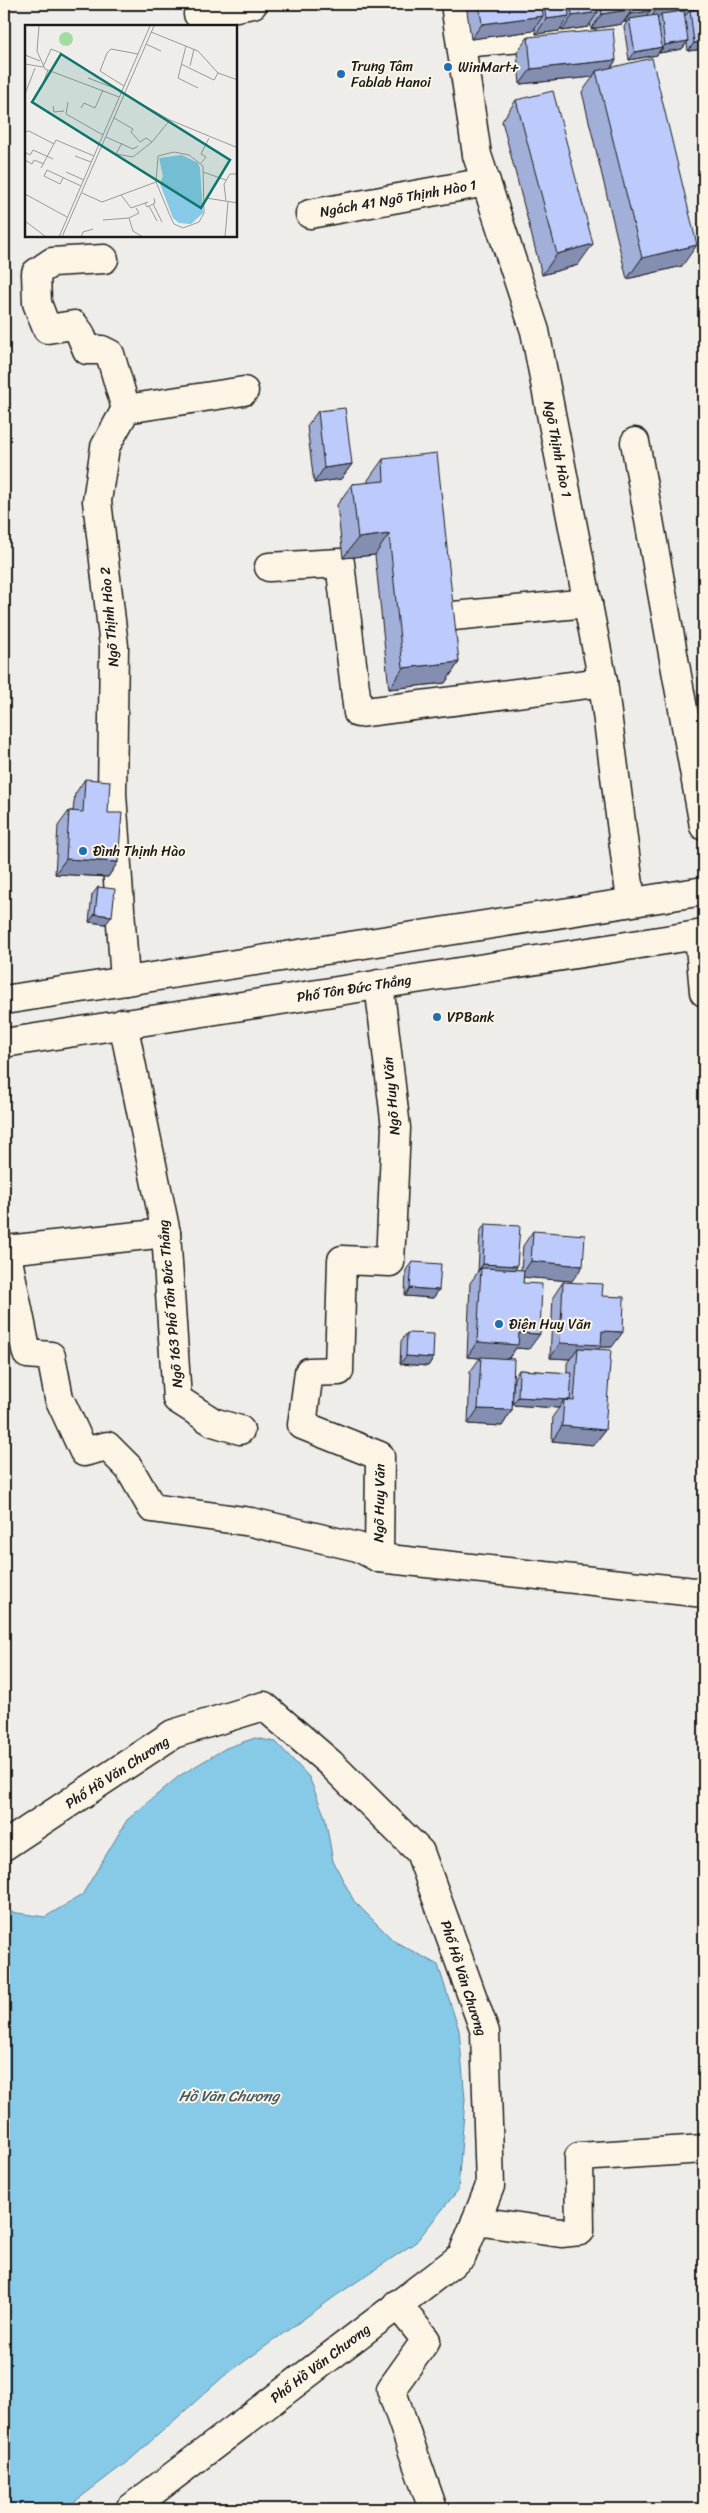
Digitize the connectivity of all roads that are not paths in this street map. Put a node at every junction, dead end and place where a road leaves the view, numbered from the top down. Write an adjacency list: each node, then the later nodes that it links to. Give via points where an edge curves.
1 (253, 4): 3 (street)
2 (455, 4): 5 (street, Ngõ Thịnh Hào 1)
3 (198, 14)
4 (608, 32): 5 (street)
5 (461, 43): 6 (street, Ngõ Thịnh Hào 1, via 478,154)
6 (486, 182): 7 (street, Ngách 41 Ngõ Thịnh Hào 1); 13 (street, Ngõ Thịnh Hào 1, via 535,332)
7 (310, 214)
8 (104, 259): 10 (street, via 52,262 36,273 37,303 47,329 74,325 87,350 102,350 110,354)
9 (244, 391): 10 (street)
10 (126, 409): 21 (street, Ngõ Thịnh Hào 2, via 105,447 96,501 114,646 112,794)
11 (635, 442): 16 (street)
12 (269, 566): 15 (street, via 340,563 358,713)
13 (588, 603): 14 (street); 15 (street, Ngõ Thịnh Hào 1)
14 (443, 617)
15 (603, 682): 18 (street, Ngõ Thịnh Hào 1)
16 (704, 826)
17 (704, 891): 18 (street)
18 (631, 901): 20 (street, Ngõ Thịnh Hào 1); 21 (street)
19 (702, 934): 20 (street, Phố Tôn Đức Thắng); 23 (street)
20 (636, 944): 22 (street, Phố Tôn Đức Thắng)
21 (124, 981): 24 (street)
22 (379, 984): 25 (street, Phố Tôn Đức Thắng); 29 (street, Ngõ Huy Văn, via 396,1128 390,1262 342,1260 339,1371 308,1372 302,1425 380,1456)
23 (704, 992)
24 (4, 1000)
25 (123, 1023): 26 (street, Phố Tôn Đức Thắng); 27 (street, Ngõ 163 Phố Tôn Đức Thắng)
26 (4, 1043)
27 (166, 1232): 28 (street, Ngõ 163 Phố Tôn Đức Thắng, via 177,1399 213,1422); 29 (street, via 6,1250 27,1354 51,1356 60,1398 84,1452 107,1446 129,1468 152,1508 251,1522 358,1547)
28 (240, 1430)
29 (379, 1558): 30 (street, Ngõ Huy Văn)
30 (704, 1593)
31 (4, 1846): 33 (street, Phố Hồ Văn Chương, via 173,1734 264,1706 330,1762 420,1852 485,2032 490,2186)
32 (704, 2149): 33 (street, via 579,2157 580,2231 561,2233)
33 (476, 2221): 34 (street, Phố Hồ Văn Chương, via 462,2256)
34 (397, 2304): 35 (street, Phố Hồ Văn Chương); 36 (street, via 426,2340 391,2388)
35 (135, 2508)
36 (433, 2509)

